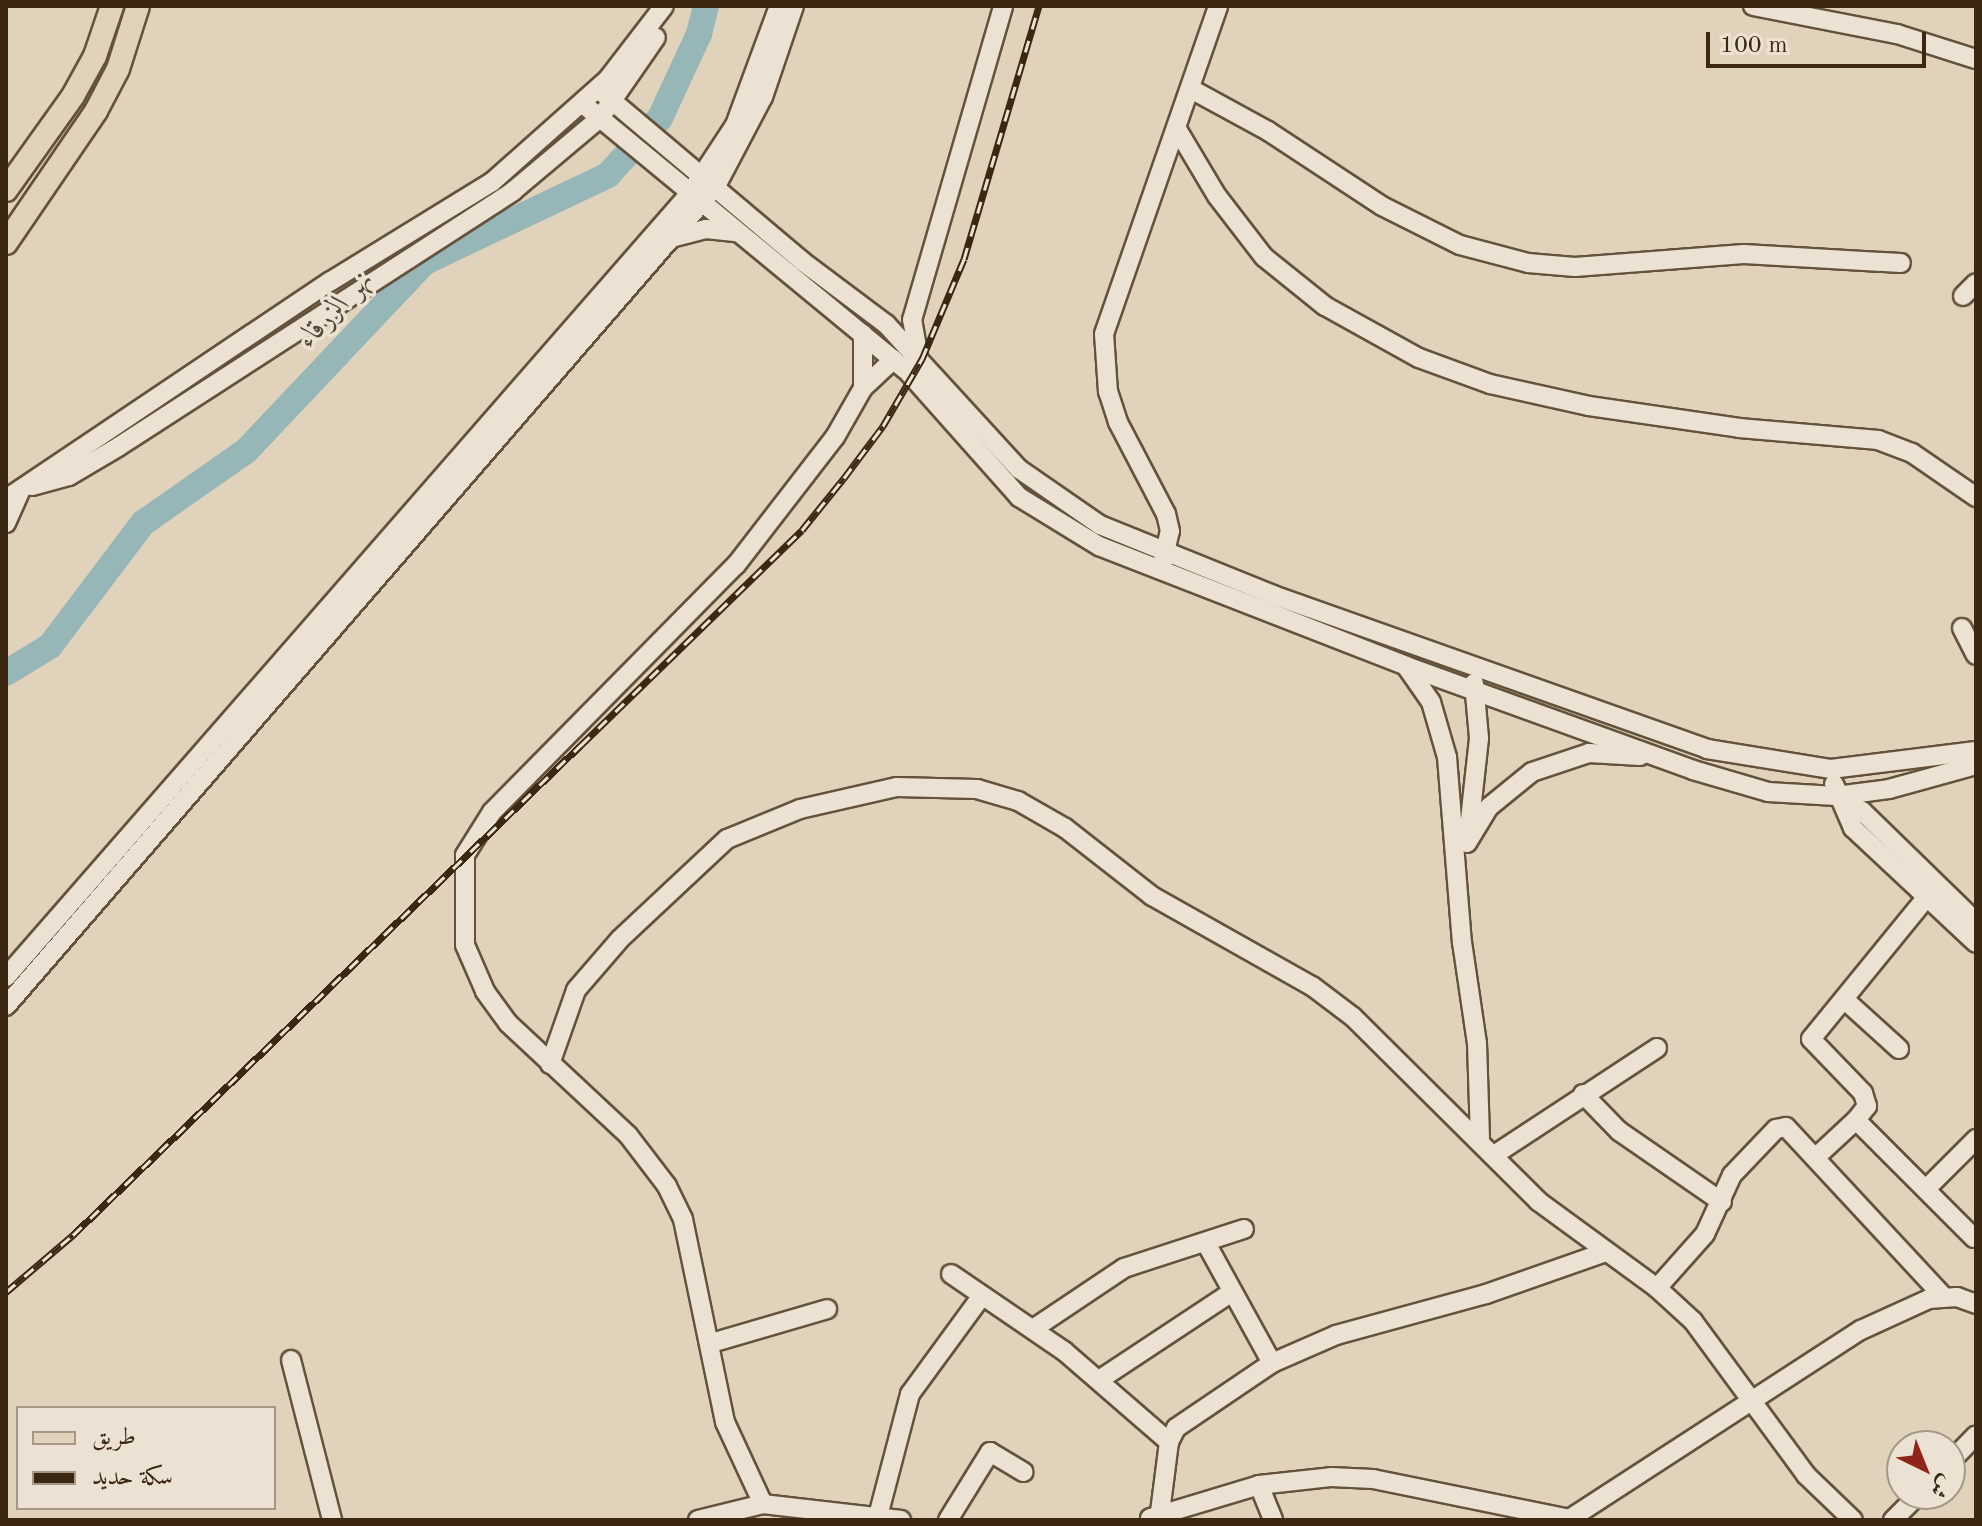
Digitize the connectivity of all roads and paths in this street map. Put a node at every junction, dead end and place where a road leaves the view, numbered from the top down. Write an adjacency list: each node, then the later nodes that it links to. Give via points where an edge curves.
1 (112, 6): 18 (main road, via 95,56 73,96)
2 (138, 6): 22 (main road, via 118,69 96,111)
3 (666, 6): 10 (street); 12 (street, via 647,53)
4 (779, 6): 17 (street, via 749,95)
5 (794, 6): 17 (street, via 763,97)
6 (1003, 6): 24 (street)
7 (1218, 6): 11 (street)
8 (1753, 6): 9 (street, via 1897,34)
9 (1976, 59)
10 (598, 89): 12 (street); 13 (street)
11 (1191, 89): 15 (street); 23 (street, via 1290,144 1382,206 1460,245 1528,263 1575,267 1744,254)
12 (614, 101): 14 (street); 17 (street)
13 (583, 104): 14 (street); 31 (street, via 476,193 331,281)
14 (600, 118): 16 (street); 31 (street, via 480,214 118,447 69,476)
15 (1177, 129): 32 (street, via 1217,196 1264,257 1325,306 1419,358 1490,384 1589,406 1739,428 1878,440 1912,453); 34 (street, via 1104,334 1108,392 1166,514 1170,531)
16 (664, 170): 19 (street); 20 (street)
17 (710, 180): 19 (street); 25 (street, via 802,261)
18 (6, 190)
19 (696, 197): 20 (street); 21 (street)
20 (664, 232): 21 (street); 40 (street)
21 (737, 232): 26 (street)
22 (6, 243)
23 (1901, 263)
24 (914, 311): 25 (street); 27 (street, via 913,339)
25 (886, 324): 27 (street)
26 (863, 334): 28 (street); 30 (street)
27 (920, 357): 29 (street); 34 (street, via 994,444 1046,492)
28 (894, 359): 29 (street); 30 (street)
29 (909, 373): 34 (street, via 1019,497 1073,532)
30 (863, 388): 58 (street, via 835,437 736,565 498,806 465,855 463,923 473,969 508,1023)
31 (18, 492): 33 (street)
32 (1976, 497)
33 (6, 523)
34 (1163, 562): 37 (street); 38 (street)
35 (1962, 628): 36 (street)
36 (1976, 655)
37 (1406, 666): 39 (street); 47 (street, via 1441,725)
38 (1472, 666): 39 (street); 44 (street, via 1707,749)
39 (1475, 690): 42 (street); 46 (street, via 1479,738)
40 (237, 728): 50 (street); 52 (street)
41 (1976, 751): 43 (street)
42 (1661, 757): 45 (street, via 1768,792); 46 (street, via 1589,753 1560,759 1505,792 1478,821)
43 (1967, 768): 44 (street); 45 (street)
44 (1831, 769): 45 (street)
45 (1836, 796): 48 (street, via 1853,828); 49 (street, via 1862,811)
46 (1467, 843): 47 (street)
47 (1459, 870): 61 (street, via 1462,942 1477,1043)
48 (1926, 898): 51 (street); 54 (street)
49 (1976, 922)
50 (45, 933): 52 (street); 53 (street)
51 (1976, 943)
52 (61, 945): 55 (street)
53 (6, 977)
54 (1845, 1000): 57 (street); 60 (street, via 1811,1039 1863,1093 1867,1106)
55 (6, 1006)
56 (1657, 1048): 59 (street)
57 (1899, 1049)
58 (550, 1064): 61 (street, via 585,978 727,839 800,809 897,787 937,785 977,789 1027,806 1152,896 1312,986 1393,1052); 79 (street, via 628,1135 667,1186 683,1219)
59 (1583, 1094): 63 (street); 66 (street, via 1619,1131)
60 (1856, 1120): 64 (street); 65 (street)
61 (1480, 1138): 63 (street)
62 (1976, 1139): 65 (street)
63 (1494, 1155): 70 (street, via 1538,1201)
64 (1815, 1158): 66 (street, via 1790,1129 1776,1129 1732,1175); 74 (street)
65 (1926, 1189): 68 (street)
66 (1722, 1202): 72 (street, via 1705,1234)
67 (1244, 1229): 69 (street)
68 (1974, 1238)
69 (1206, 1243): 73 (street); 78 (street, via 1118,1271)
70 (1606, 1252): 72 (street); 81 (street, via 1486,1294 1336,1335)
71 (951, 1274): 75 (street)
72 (1657, 1288): 83 (street, via 1693,1321)
73 (1232, 1292): 81 (street); 82 (street)
74 (1943, 1296): 76 (street); 83 (street, via 1861,1330)
75 (981, 1297): 78 (street); 89 (street, via 910,1394)
76 (1976, 1304)
77 (827, 1309): 79 (street)
78 (1033, 1329): 82 (street)
79 (711, 1343): 87 (street, via 725,1422)
80 (291, 1360): 92 (street)
81 (1272, 1363): 84 (street, via 1194,1412)
82 (1099, 1380): 84 (street)
83 (1754, 1402): 90 (street); 97 (street)
84 (1169, 1442): 91 (street)
85 (1023, 1472): 95 (street, via 990,1452)
86 (1259, 1485): 91 (street); 96 (street); 97 (street, via 1331,1477 1373,1479)
87 (763, 1504): 88 (street); 93 (street)
88 (788, 1514): 89 (street)
89 (878, 1516): 94 (street)
90 (1842, 1517)
91 (1154, 1518)
92 (332, 1520)
93 (698, 1520)
94 (901, 1520)
95 (948, 1520)
96 (1273, 1520)
97 (1569, 1520)

